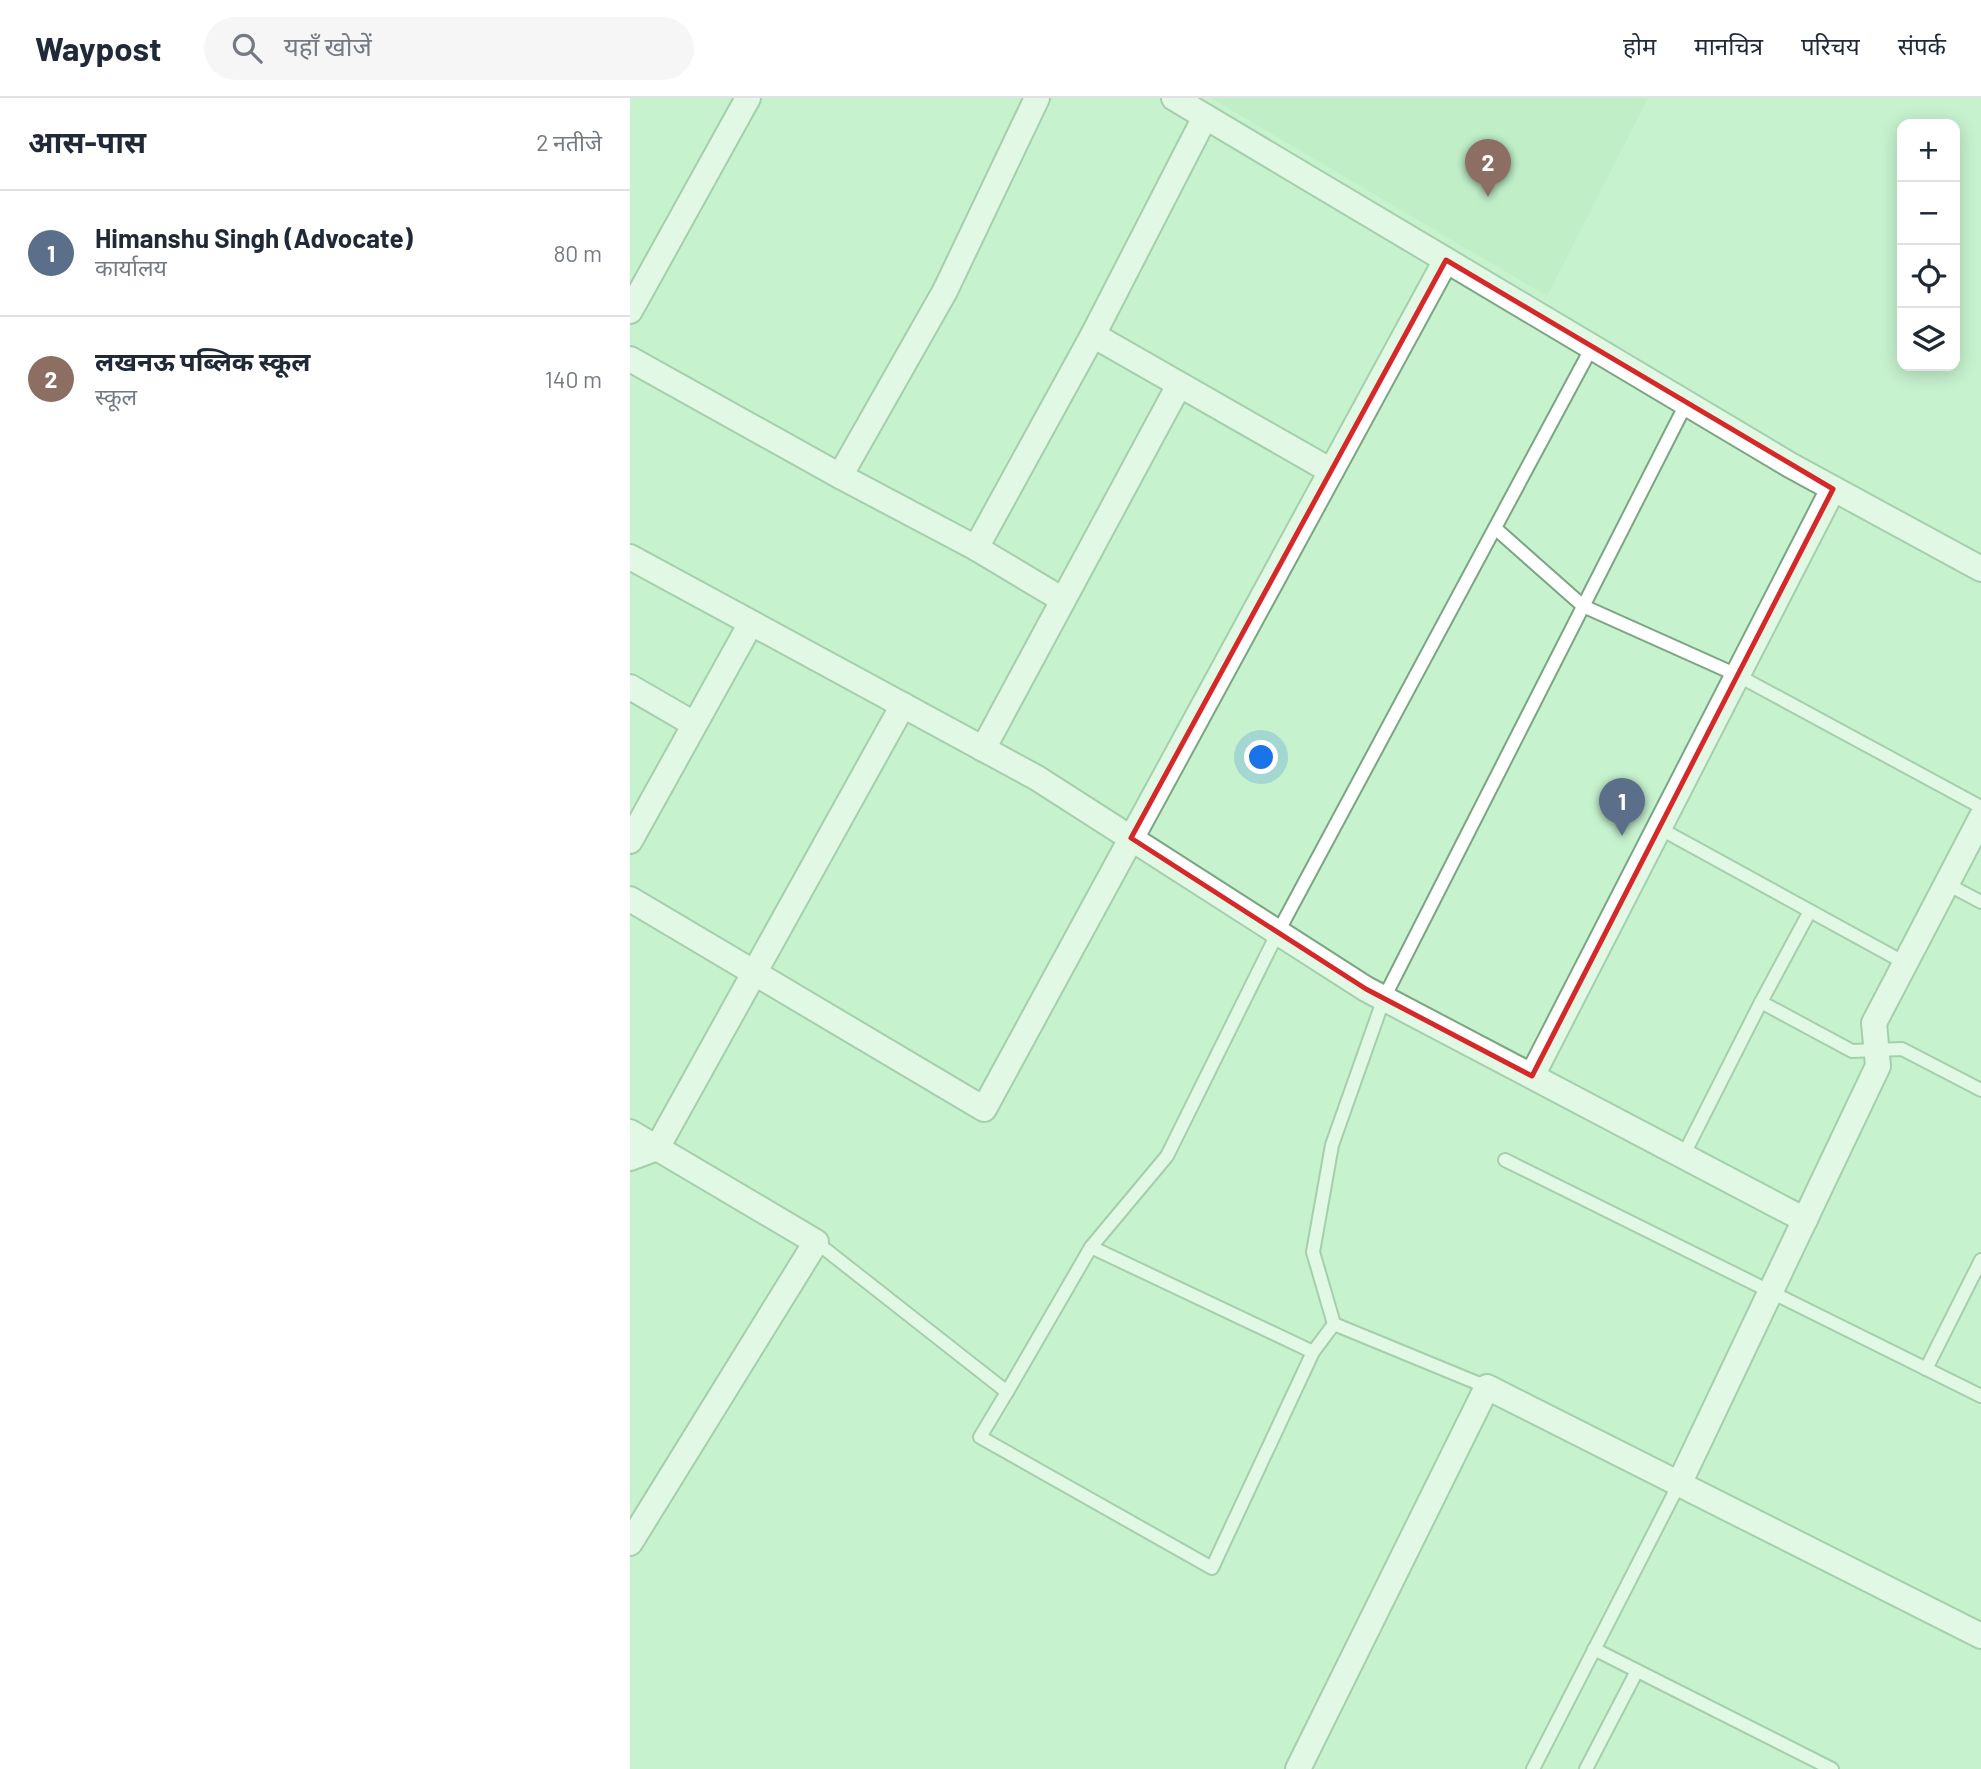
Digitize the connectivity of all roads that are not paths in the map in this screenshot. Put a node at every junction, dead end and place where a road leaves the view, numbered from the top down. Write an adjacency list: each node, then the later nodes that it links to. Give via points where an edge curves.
1 (748, 98): 6 (street)
2 (1037, 98): 13 (street, via 945,290)
3 (1174, 98): 4 (street)
4 (1205, 117): 5 (street); 7 (street)
5 (1446, 260): 8 (street); 12 (street)
6 (630, 311)
7 (1093, 335): 10 (street); 16 (street)
8 (1592, 347): 11 (street); 15 (lane)
9 (630, 359): 13 (street)
10 (1179, 385): 12 (street); 19 (street)
11 (1686, 404): 14 (street); 20 (lane)
12 (1331, 471): 30 (street)
13 (840, 476): 16 (street)
14 (1833, 489): 18 (street); 22 (street)
15 (1495, 528): 20 (lane); 36 (lane)
16 (976, 548): 19 (street)
17 (630, 556): 21 (street)
18 (1981, 569)
19 (1063, 600): 26 (street)
20 (1583, 606): 22 (lane); 39 (lane)
21 (751, 623): 24 (street); 25 (street)
22 (1737, 675): 27 (lane); 29 (street)
23 (630, 687): 25 (street)
24 (903, 705): 26 (street); 38 (street)
25 (694, 724): 31 (street)
26 (983, 749): 30 (street)
27 (1981, 807)
28 (1981, 818): 32 (street)
29 (1659, 828): 35 (lane); 42 (street)
30 (1131, 838): 36 (street); 38 (street, via 984,1109)
31 (630, 841)
32 (1947, 884): 34 (lane); 37 (street)
33 (630, 900): 38 (street)
34 (1981, 902)
35 (1810, 911): 37 (lane); 40 (lane)
36 (1278, 932): 39 (street); 49 (lane, via 1167,1156)
37 (1905, 963): 41 (street, via 1874,1023)
38 (755, 973): 44 (street)
39 (1384, 998): 42 (street); 52 (lane, via 1332,1144 1313,1252)
40 (1760, 1003): 41 (lane, via 1852,1051); 45 (lane)
41 (1877, 1050): 43 (lane, via 1902,1049); 47 (street, via 1878,1066)
42 (1532, 1076): 45 (street)
43 (1981, 1090)
44 (637, 1145): 48 (street)
45 (1683, 1156): 47 (street)
46 (1505, 1160): 51 (lane)
47 (1805, 1220): 51 (street)
48 (816, 1242): 56 (lane); 59 (street)
49 (1091, 1247): 53 (lane); 56 (lane)
50 (1981, 1260): 54 (lane)
51 (1771, 1291): 54 (lane); 58 (street)
52 (1334, 1324): 53 (lane); 55 (lane)
53 (1313, 1352): 56 (lane, via 1212,1568 980,1437)
54 (1926, 1369): 57 (lane)
55 (1487, 1387): 58 (street); 63 (street)
56 (1007, 1392)
57 (1981, 1396)
58 (1679, 1484): 60 (street); 61 (lane)
59 (630, 1543)
60 (1981, 1636)
61 (1594, 1649): 62 (lane); 64 (lane)
62 (1637, 1671): 65 (lane); 66 (lane)
63 (1298, 1769)
64 (1533, 1769)
65 (1586, 1769)
66 (1832, 1769)

